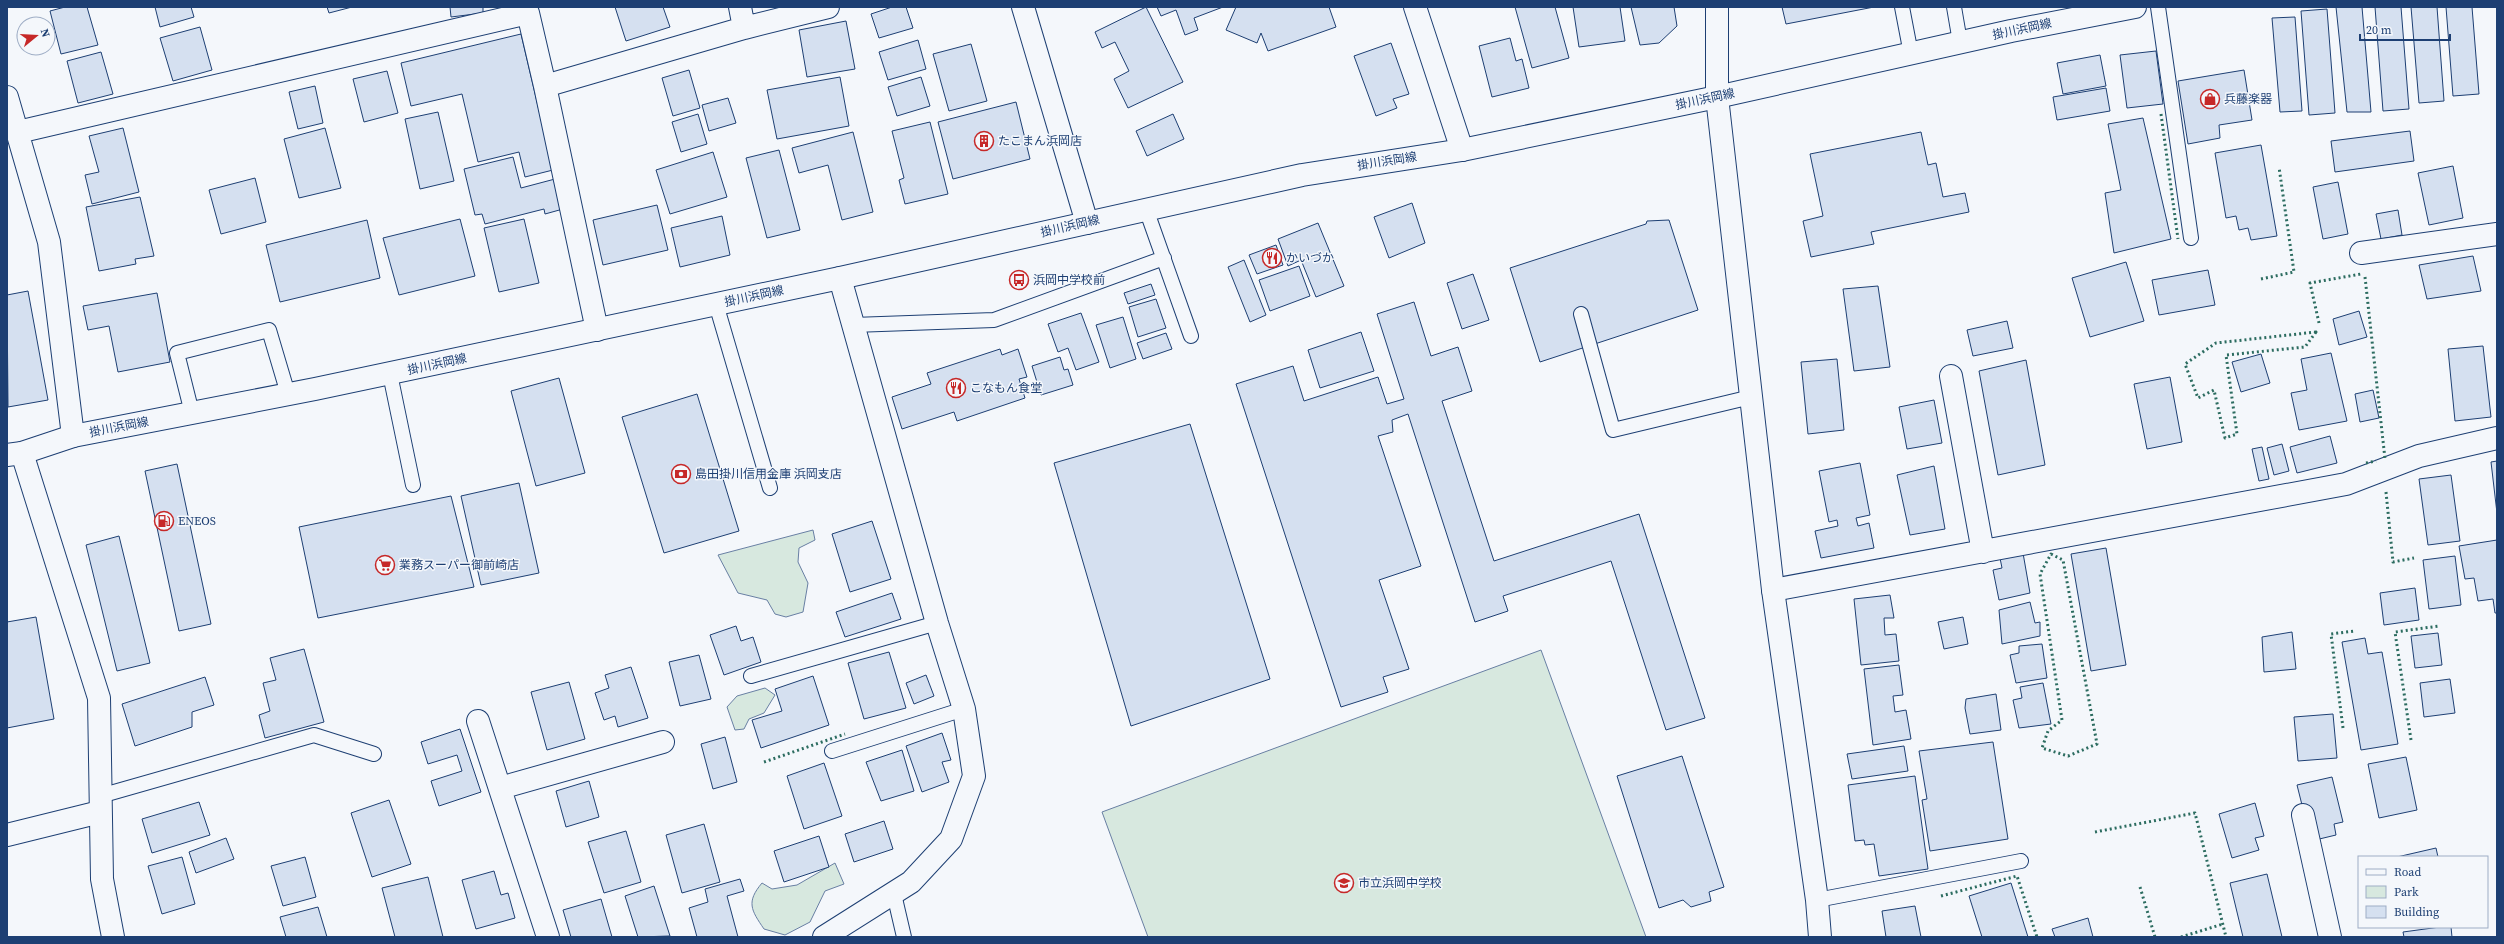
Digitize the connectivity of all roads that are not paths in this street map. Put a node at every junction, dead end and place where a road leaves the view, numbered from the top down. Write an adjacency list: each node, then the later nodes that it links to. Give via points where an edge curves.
1 (740, 7): 10 (street)
2 (828, 7): 10 (street)
3 (1023, 7): 19 (street)
4 (1415, 7): 17 (street)
5 (1717, 7): 15 (street)
6 (1902, 7): 12 (lane)
7 (1954, 7): 11 (lane)
8 (2135, 7): 11 (street, 掛川浜岡線)
9 (2158, 7): 21 (lane)
10 (744, 28): 13 (street)
11 (1960, 42): 12 (street, 掛川浜岡線)
12 (1911, 54): 15 (street, 掛川浜岡線)
13 (545, 86): 16 (street, via 528,13); 28 (street)
14 (7, 97): 16 (street)
15 (1717, 97): 17 (street, 掛川浜岡線); 33 (street)
16 (18, 132): 35 (street, via 49,242)
17 (1462, 150): 18 (street, 掛川浜岡線, via 1302,175)
18 (1146, 209): 19 (street, 掛川浜岡線); 23 (lane)
19 (1087, 222): 24 (street, 掛川浜岡線)
20 (2497, 234): 22 (street)
21 (2191, 238)
22 (2361, 253)
23 (1164, 258): 27 (lane, via 994,320); 29 (lane)
24 (840, 278): 25 (street, 掛川浜岡線); 27 (street)
25 (716, 304): 28 (street, 掛川浜岡線); 39 (lane)
26 (1581, 314): 33 (lane, via 1613,430)
27 (853, 325): 42 (street)
28 (597, 330): 30 (street, 掛川浜岡線)
29 (1191, 336)
30 (390, 374): 32 (street, 掛川浜岡線); 38 (lane)
31 (1951, 376): 40 (street)
32 (288, 394): 34 (street, 掛川浜岡線); 34 (lane, via 269,330 177,353)
33 (1751, 397): 41 (street)
34 (192, 413): 35 (street, 掛川浜岡線)
35 (73, 436): 37 (street, 掛川浜岡線)
36 (2497, 438): 40 (street, via 2419,456 2346,484)
37 (14, 454): 50 (street, via 98,698)
38 (413, 485)
39 (770, 488)
40 (1983, 552): 41 (street)
41 (1773, 590): 55 (street)
42 (937, 623): 43 (lane); 44 (street)
43 (751, 676)
44 (964, 709): 47 (lane); 54 (street, via 974,776 951,839 911,882)
45 (478, 721): 49 (street)
46 (662, 742): 49 (street)
47 (832, 751)
48 (374, 754): 50 (lane, via 314,735)
49 (500, 788): 57 (street)
50 (100, 804): 52 (street); 56 (street, via 102,879)
51 (2303, 815): 61 (street)
52 (7, 835)
53 (2021, 861): 55 (lane)
54 (894, 894): 58 (street); 59 (lane)
55 (1817, 900): 60 (street)
56 (113, 937)
57 (548, 937)
58 (824, 937)
59 (904, 937)
60 (1820, 937)
61 (2330, 937)

